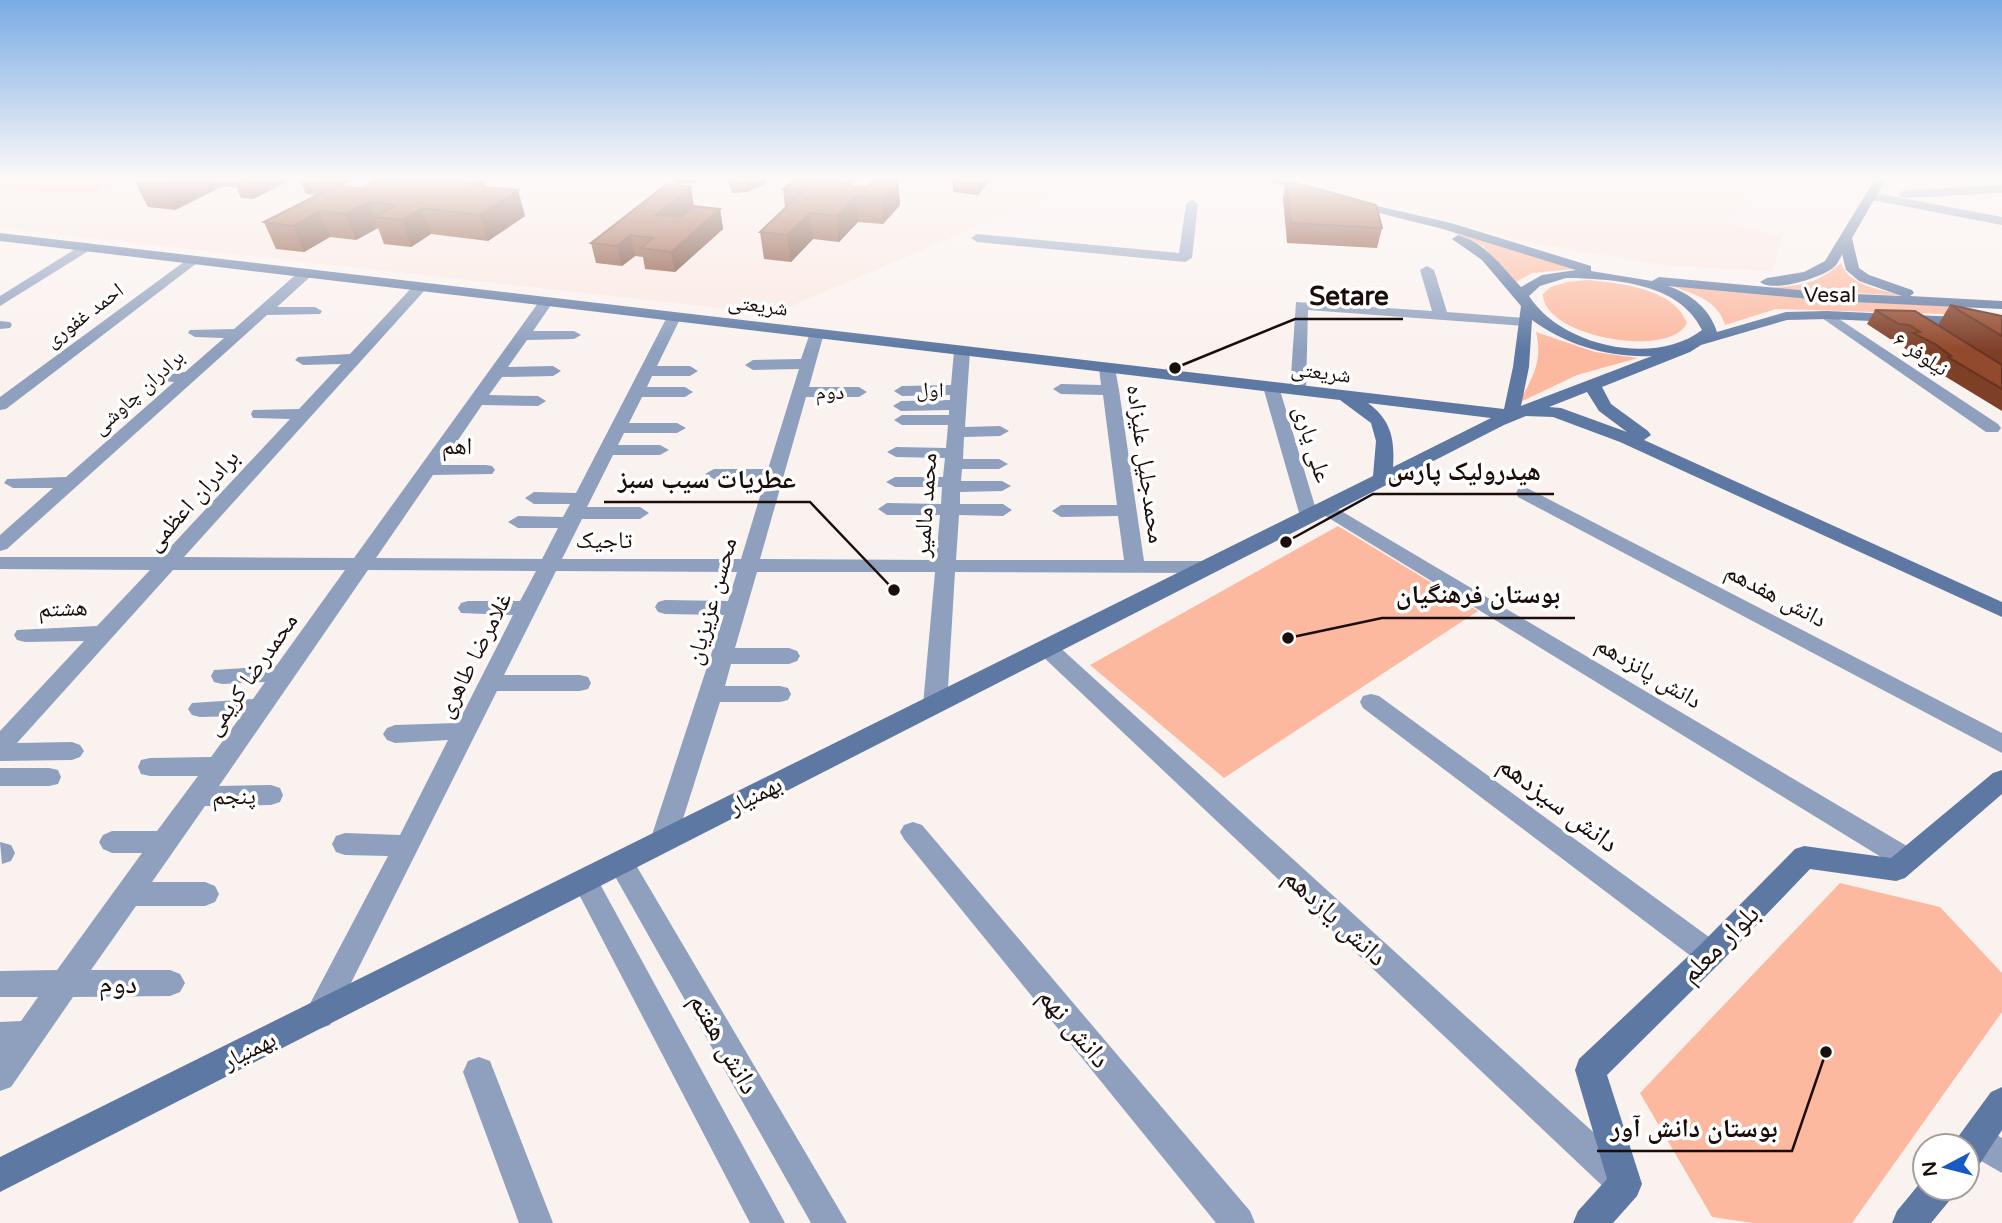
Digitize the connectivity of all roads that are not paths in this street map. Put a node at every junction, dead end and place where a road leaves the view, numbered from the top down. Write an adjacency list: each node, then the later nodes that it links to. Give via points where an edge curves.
1 (1188, 236): 5 (street, via 1185,258)
2 (1441, 236): 20 (main road, via 1479,249)
3 (1479, 236): 11 (main road)
4 (0, 237): 7 (main road, شریعتی)
5 (977, 238)
6 (1845, 238): 13 (main road, via 1830,264 1780,282); 17 (main road, via 1849,262 1864,278)
7 (85, 247): 8 (main road, شریعتی); 15 (street)
8 (192, 260): 10 (main road, شریعتی); 62 (street, احمد غفوری)
9 (1427, 270): 23 (street)
10 (306, 273): 14 (main road, شریعتی); 21 (street, برادران چاوشی)
11 (1603, 275): 12 (main road); 20 (main road, via 1543,278 1528,286)
12 (1623, 278): 13 (main road); 36 (main road, via 1675,294 1695,306 1707,318 1710,331)
13 (1665, 281): 17 (main road, Vesal)
14 (420, 287): 16 (main road, شریعتی); 39 (street, برادران اعظمی)
15 (0, 302)
16 (546, 302): 25 (main road, شریعتی); 35 (street, محمدرضا کریمی)
17 (1941, 302): 18 (main road, Vesal)
18 (1975, 304): 19 (main road, Vesal); 29 (main road)
19 (2002, 305)
20 (1525, 309): 23 (street); 37 (main road, via 1564,334 1594,344 1627,351); 66 (main road)
21 (264, 311): 22 (street); 30 (street, برادران چاوشی)
22 (315, 311)
23 (1441, 315): 54 (street, via 1301,305)
24 (1827, 315): 26 (main road, Vesal); 36 (main road, Vesal, via 1786,316); 69 (street, نیلوفر ۶)
25 (674, 317): 32 (main road, شریعتی); 45 (street, غلامرضا طاهری)
26 (1899, 318): 27 (main road, Vesal); 33 (street)
27 (1978, 322): 29 (street)
28 (300, 323): 30 (street)
29 (2000, 327)
30 (245, 328): 31 (street); 49 (street, برادران چاوشی)
31 (195, 333)
32 (817, 333): 38 (main road, شریعتی); 41 (street, محسن عزیزیان)
33 (1922, 333)
34 (574, 335): 35 (street)
35 (522, 336): 47 (street, محمدرضا کریمی)
36 (1702, 341): 37 (main road, Vesal)
37 (1685, 349): 50 (main road, Vesal)
38 (962, 351): 43 (main road, شریعتی); 63 (street, محمد مالمیر)
39 (354, 359): 40 (street); 65 (street, برادران اعظمی)
40 (303, 360)
41 (808, 364): 42 (street); 55 (street, محسن عزیزیان)
42 (752, 365)
43 (1107, 368): 51 (main road, شریعتی); 53 (street, محمدجلیل علیزاده)
44 (553, 371): 47 (street)
45 (647, 371): 46 (street); 57 (street, غلامرضا طاهری)
46 (690, 371)
47 (496, 372): 60 (street, محمدرضا کریمی)
48 (153, 377): 49 (street)
49 (189, 377): 77 (street, برادران چاوشی)
50 (1593, 384): 66 (main road, بهمنیار); 74 (main road, via 1610,412)
51 (1271, 387): 54 (main road, شریعتی); 94 (street, علی یاری)
52 (1061, 389): 53 (street)
53 (1111, 390): 92 (street, محمدجلیل علیزاده)
54 (1298, 390): 58 (main road, شریعتی)
55 (800, 392): 56 (street, دوم); 82 (street, محسن عزیزیان)
56 (859, 392)
57 (634, 395): 59 (street); 67 (street, غلامرضا طاهری)
58 (1336, 395): 66 (main road, شریعتی); 83 (main road, via 1362,405 1379,420 1386,435)
59 (683, 396)
60 (477, 400): 61 (street); 78 (street, محمدرضا کریمی)
61 (538, 401)
62 (0, 405)
63 (957, 412): 63 (street, اول, via 902,406); 70 (street); 80 (street, محمد مالمیر)
64 (259, 414): 65 (street)
65 (303, 414): 101 (street, برادران اعظمی)
66 (1515, 414): 74 (main road, شریعتی, via 1555,412); 83 (main road, بهمنیار)
67 (618, 428): 68 (street); 71 (street, غلامرضا طاهری)
68 (677, 428)
69 (1992, 428)
70 (1000, 431)
71 (607, 450): 72 (street); 93 (street, غلامرضا طاهری)
72 (660, 450)
73 (896, 452): 80 (street)
74 (1668, 456): 112 (main road)
75 (999, 464): 80 (street)
76 (29, 470): 77 (street)
77 (85, 470): 84 (street, برادران چاوشی)
78 (427, 470): 79 (street, اهم); 102 (street, محمدرضا کریمی)
79 (486, 470)
80 (952, 471): 85 (street); 87 (street); 96 (street, محمد مالمیر)
81 (714, 474): 82 (street)
82 (776, 475): 106 (street, محسن عزیزیان)
83 (1382, 479): 94 (main road, بهمنیار)
84 (71, 482): 86 (street); 99 (street, برادران چاوشی)
85 (895, 482)
86 (13, 483)
87 (1002, 486)
88 (1525, 493): 130 (street, دانش هفدهم)
89 (534, 498): 93 (street)
90 (887, 509): 96 (street)
91 (1061, 510): 92 (street)
92 (1127, 510): 104 (street, محمدجلیل علیزاده)
93 (576, 512): 95 (street); 98 (street); 103 (street, غلامرضا طاهری)
94 (1318, 512): 105 (main road, بهمنیار); 147 (street, دانش پانزدهم)
95 (639, 513)
96 (949, 517): 97 (street); 107 (street, محمد مالمیر)
97 (1005, 517)
98 (518, 522)
99 (0, 545)
100 (0, 563): 101 (street, تاجیک)
101 (167, 564): 102 (street, تاجیک); 113 (street, برادران اعظمی)
102 (360, 565): 103 (street, تاجیک); 118 (street, محمدرضا کریمی)
103 (548, 566): 106 (street, تاجیک); 110 (street, غلامرضا طاهری)
104 (1135, 567): 105 (street, تاجیک); 107 (street, تاجیک)
105 (1208, 567): 115 (main road, بهمنیار)
106 (748, 568): 107 (street, تاجیک); 111 (street, محسن عزیزیان)
107 (945, 568): 125 (street, محمد مالمیر)
108 (665, 607): 111 (street)
109 (468, 608): 110 (street)
110 (527, 608): 120 (street, غلامرضا طاهری)
111 (736, 608): 116 (street, محسن عزیزیان)
112 (2002, 610)
113 (104, 633): 114 (street, هشتم); 131 (street, برادران اعظمی)
114 (24, 635)
115 (1047, 648): 125 (main road, بهمنیار); 164 (street, دانش یازدهم)
116 (722, 656): 117 (street); 122 (street, محسن عزیزیان)
117 (789, 656)
118 (283, 674): 119 (street); 126 (street, محمدرضا کریمی)
119 (222, 676)
120 (490, 683): 121 (street); 128 (street, غلامرضا طاهری)
121 (580, 684)
122 (711, 694): 123 (street); 142 (street, محسن عزیزیان)
123 (780, 694)
124 (1371, 702): 152 (street, دانش سیزدهم)
125 (935, 705): 142 (main road, بهمنیار)
126 (260, 707): 127 (street); 134 (street, محمدرضا کریمی)
127 (200, 709)
128 (465, 731): 129 (street); 146 (street, غلامرضا طاهری)
129 (395, 734)
130 (2002, 744)
131 (0, 746)
132 (72, 751): 133 (street)
133 (0, 752)
134 (218, 766): 135 (street); 140 (street, محمدرضا کریمی)
135 (150, 767)
136 (0, 777): 137 (street)
137 (49, 777)
138 (2002, 780): 147 (main road, بلوار معلم)
139 (271, 795): 140 (street, پنجم)
140 (197, 796): 144 (street, محمدرضا کریمی)
141 (913, 832): 169 (street, دانش نهم)
142 (663, 841): 148 (main road, بهمنیار)
143 (113, 842): 144 (street)
144 (165, 842): 150 (street, محمدرضا کریمی)
145 (345, 844): 146 (street)
146 (407, 846): 156 (street, غلامرضا طاهری)
147 (1908, 860): 152 (main road, بلوار معلم, via 1896,870 1804,857)
148 (621, 863): 149 (main road, بهمنیار); 168 (street, دانش هفتم)
149 (584, 881): 156 (main road, بهمنیار); 167 (street, دانش هفتم)
150 (129, 894): 151 (street); 153 (street, محمدرضا کریمی)
151 (205, 894)
152 (1710, 954): 164 (main road, بلوار معلم, via 1590,1070)
153 (66, 982): 154 (street, دوم); 155 (street, دوم); 157 (street, محمدرضا کریمی)
154 (170, 983)
155 (0, 984)
156 (319, 1015): 163 (main road, بهمنیار)
157 (30, 1035): 158 (street); 160 (street, محمدرضا کریمی)
158 (0, 1036)
159 (479, 1072): 166 (street)
160 (0, 1076)
161 (2002, 1103): 162 (main road)
162 (1982, 1150)
163 (0, 1175)
164 (1625, 1184): 170 (main road)
165 (1926, 1202): 171 (main road)
166 (536, 1223)
167 (768, 1223)
168 (830, 1223)
169 (1238, 1223)
170 (1590, 1223)
171 (1909, 1223)

